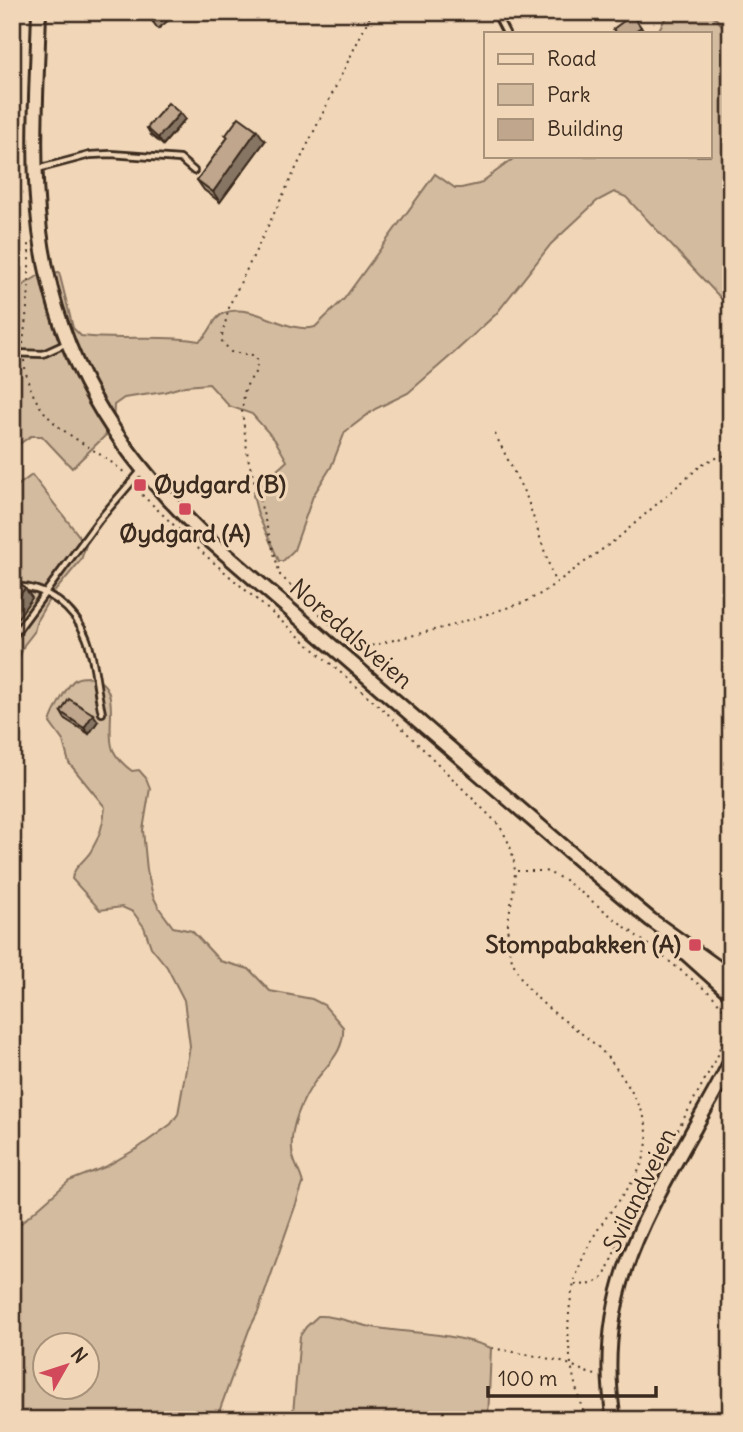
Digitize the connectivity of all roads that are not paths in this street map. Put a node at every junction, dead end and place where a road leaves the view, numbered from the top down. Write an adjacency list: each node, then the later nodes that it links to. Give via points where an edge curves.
1 (39, 12): 4 (main road, Noredalsveien)
2 (495, 12): 3 (lane)
3 (505, 32)
4 (37, 169): 5 (lane, via 111,154 180,159); 6 (main road, Noredalsveien, via 45,261)
5 (194, 171)
6 (68, 343): 7 (lane, via 43,354); 8 (main road, Noredalsveien, via 98,406)
7 (12, 353)
8 (142, 471): 10 (lane); 13 (main road, Noredalsveien, via 207,538)
9 (12, 587): 10 (lane)
10 (46, 593): 11 (lane); 12 (lane, via 70,610 87,635)
11 (12, 638)
12 (102, 713)
13 (651, 920): 14 (main road, Noredalsveien); 15 (main road, Noredalsveien)
14 (731, 977)
15 (731, 994)
16 (729, 1065): 17 (main road, Svilandveien, via 653,1202 623,1272 610,1335)
17 (614, 1420)

